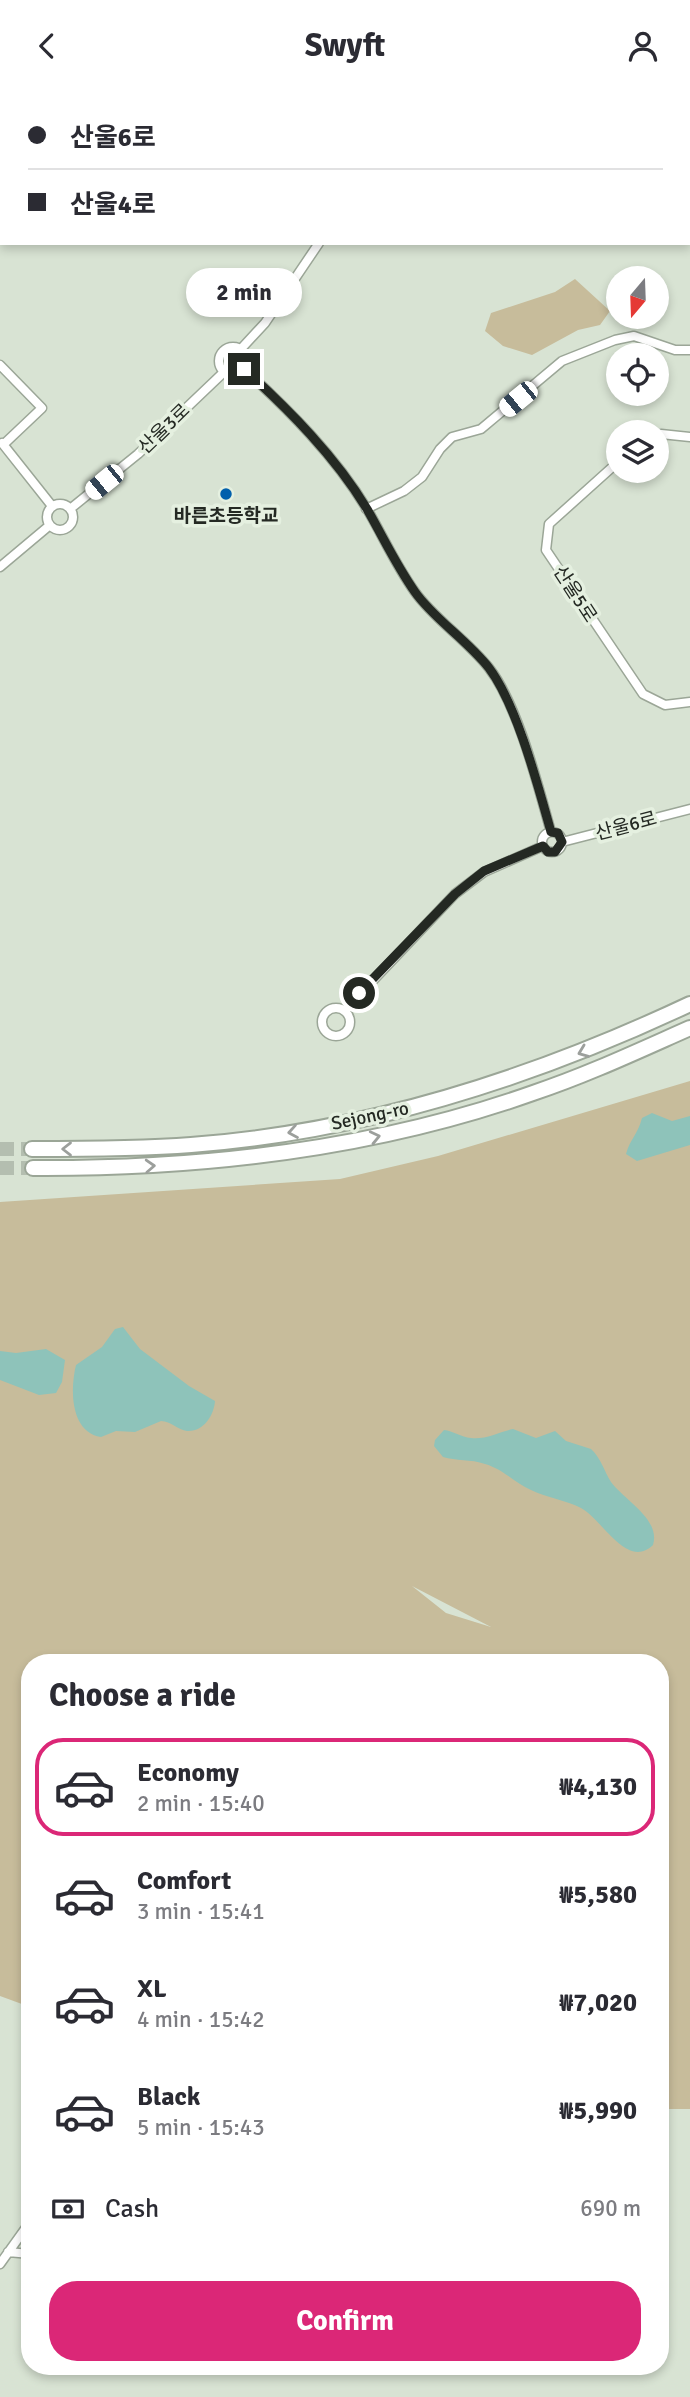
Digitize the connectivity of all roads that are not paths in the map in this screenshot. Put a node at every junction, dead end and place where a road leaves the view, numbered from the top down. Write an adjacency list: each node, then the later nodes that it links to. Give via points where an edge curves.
1 (317, 245): 2 (street, via 265,323)
2 (240, 350): 5 (street, via 246,359); 6 (street, via 222,352)
3 (690, 350): 13 (street, via 675,350 634,336 562,361 481,429 452,437 422,477 404,491)
4 (0, 365): 9 (street, via 42,408)
5 (244, 369): 6 (street, via 233,375); 13 (street, via 290,411)
6 (223, 372): 12 (street, 산울3로, via 138,454)
7 (669, 434): 8 (street)
8 (690, 437)
9 (2, 443): 11 (street)
10 (606, 473): 16 (street, 산울5로, via 548,524 547,550 643,694 665,705)
11 (52, 506): 12 (street); 14 (street, via 47,513)
12 (69, 509): 14 (street, via 72,519 68,526 57,529)
13 (366, 509): 18 (street, via 417,595 468,642 491,671 507,700)
14 (50, 525): 15 (street)
15 (0, 567)
16 (690, 702)
17 (690, 809): 19 (street, 산울6로)
18 (551, 832): 19 (street, via 558,833); 20 (street, via 543,837)
19 (562, 842): 20 (street, via 555,852)
20 (543, 846): 23 (street, via 484,871 455,894)
21 (690, 996): 26 (highway)
22 (690, 1004): 26 (highway, Sejong-ro)
23 (345, 1010)
24 (690, 1028): 27 (highway, Sejong-ro)
25 (690, 1034): 27 (highway)
26 (613, 1041): 28 (highway, Sejong-ro, one-way to 28, via 527,1074 355,1121 192,1145)
27 (619, 1060): 29 (highway, Sejong-ro, one-way to 27, via 193,1164 363,1139 450,1119)
28 (32, 1149)
29 (33, 1168)
30 (21, 2234): 31 (street)
31 (8, 2252): 32 (street); 33 (street)
32 (21, 2253)
33 (0, 2264)

